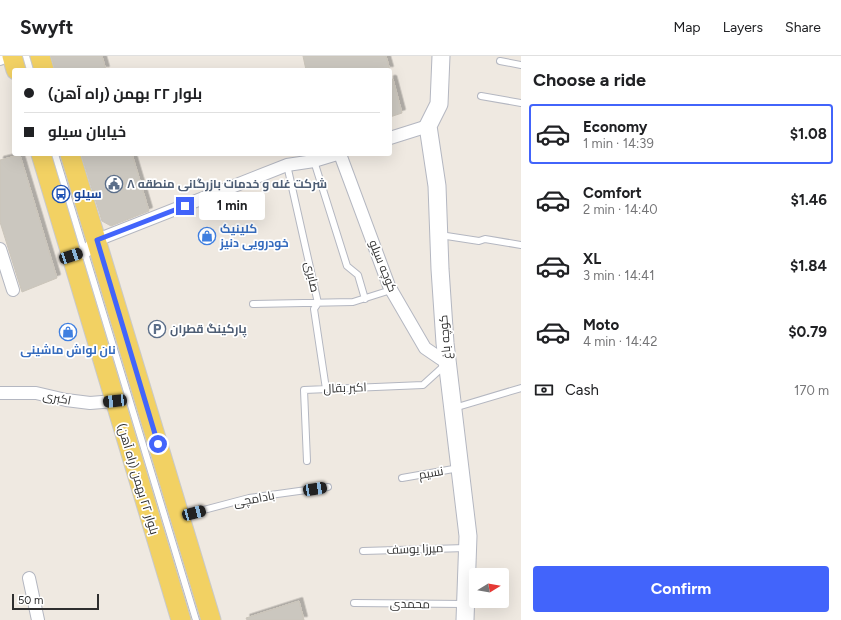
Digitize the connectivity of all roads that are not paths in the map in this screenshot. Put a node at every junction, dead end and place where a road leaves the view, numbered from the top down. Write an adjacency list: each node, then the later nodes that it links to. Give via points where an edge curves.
1 (6, 56): 6 (street)
2 (12, 56): 9 (main road)
3 (26, 56): 10 (lane)
4 (40, 56): 11 (main road)
5 (442, 56): 14 (main road, via 439,104)
6 (0, 59)
7 (500, 61): 8 (lane)
8 (521, 65)
9 (15, 68)
10 (29, 68)
11 (43, 68)
12 (481, 96): 13 (lane)
13 (521, 103)
14 (428, 126): 15 (street); 23 (main road, کوچه باغ, via 437,186)
15 (392, 137)
16 (42, 156): 26 (main road, بلوار ۲۲ بهمن (راه آهن))
17 (56, 156): 26 (lane)
18 (70, 156): 26 (main road, بلوار ۲۲ بهمن (راه آهن))
19 (330, 156): 21 (street)
20 (341, 156): 28 (street, کوچه سیلو)
21 (314, 161): 22 (street); 29 (lane, via 348,266 358,275)
22 (287, 165): 26 (street); 30 (lane, صابری)
23 (439, 235): 24 (lane, via 479,241 485,239); 32 (main road, کوچه باغ)
24 (521, 246)
25 (0, 249): 27 (street)
26 (84, 249): 36 (main road, بلوار ۲۲ بهمن (راه آهن)); 42 (main road, بلوار ۲۲ بهمن (راه آهن)); 50 (lane)
27 (13, 290)
28 (391, 290): 29 (lane); 32 (street, کوچه سیلو, via 425,348)
29 (365, 299): 30 (lane)
30 (318, 303): 31 (lane); 34 (lane, صابری, via 314,309)
31 (253, 304)
32 (447, 363): 34 (lane, اکبر بقال, via 423,385); 37 (main road, کوچه باغ)
33 (521, 388): 37 (lane)
34 (326, 389): 38 (lane, اکبر بقال, via 304,390)
35 (0, 393): 36 (street, اکبری, via 36,393 90,403)
36 (115, 401): 49 (main road, بلوار ۲۲ بهمن (راه آهن))
37 (453, 409): 39 (main road, کوچه باغ)
38 (307, 461)
39 (460, 468): 40 (lane, نسیم); 43 (main road, کوچه باغ)
40 (402, 478)
41 (328, 487): 42 (lane, بادامچی, via 249,498)
42 (180, 516): 51 (main road, بلوار ۲۲ بهمن (راه آهن))
43 (468, 548): 44 (lane, میرزا یوسف); 47 (main road, کوچه باغ)
44 (363, 551)
45 (30, 578): 48 (street)
46 (354, 603): 47 (lane, محمدی)
47 (466, 612)
48 (38, 620)
49 (181, 620)
50 (196, 620)
51 (211, 620)

